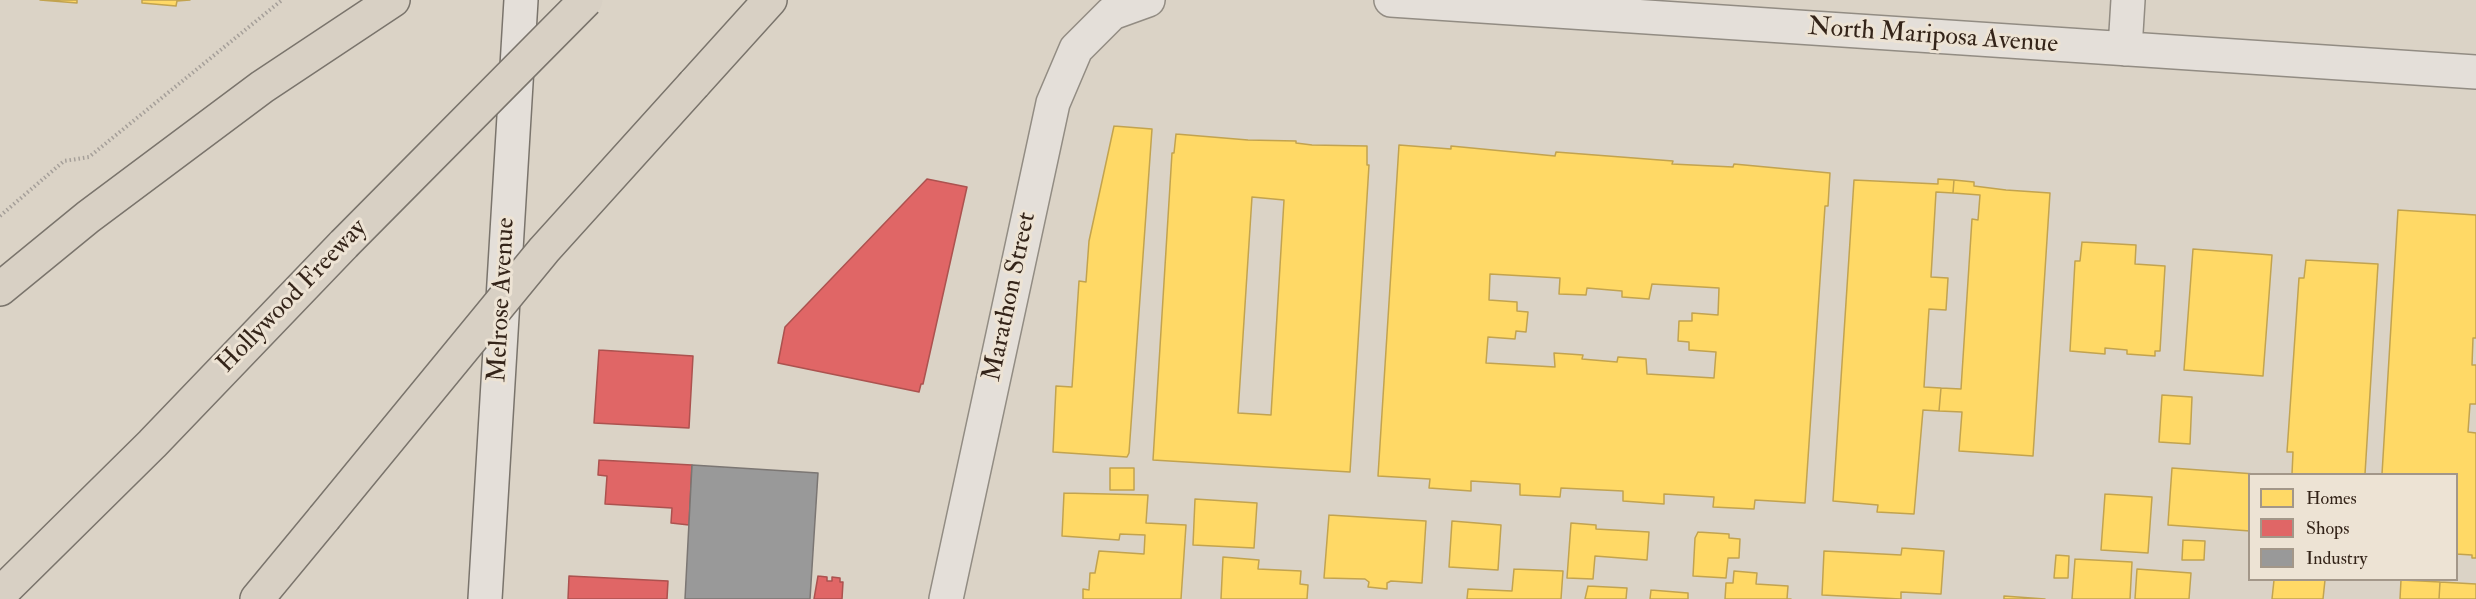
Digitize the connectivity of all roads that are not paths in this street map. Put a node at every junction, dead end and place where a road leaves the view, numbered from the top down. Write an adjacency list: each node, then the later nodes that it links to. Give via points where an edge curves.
1 (393, 0): 10 (highway, via 262,87 88,217)
2 (521, 0): 13 (street, Melrose Avenue)
3 (586, 0): 11 (highway, Hollywood Freeway, bridge)
4 (770, 0): 12 (highway, bridge, via 544,250)
5 (1148, 0): 14 (street, Marathon Street, via 1112,13 1076,49 1053,103)
6 (1391, 0): 8 (street, North Mariposa Avenue)
7 (2128, 0): 8 (street)
8 (2125, 49): 9 (street, North Mariposa Avenue)
9 (2476, 72)
10 (0, 289)
11 (0, 594)
12 (257, 599)
13 (485, 599)
14 (946, 599)

